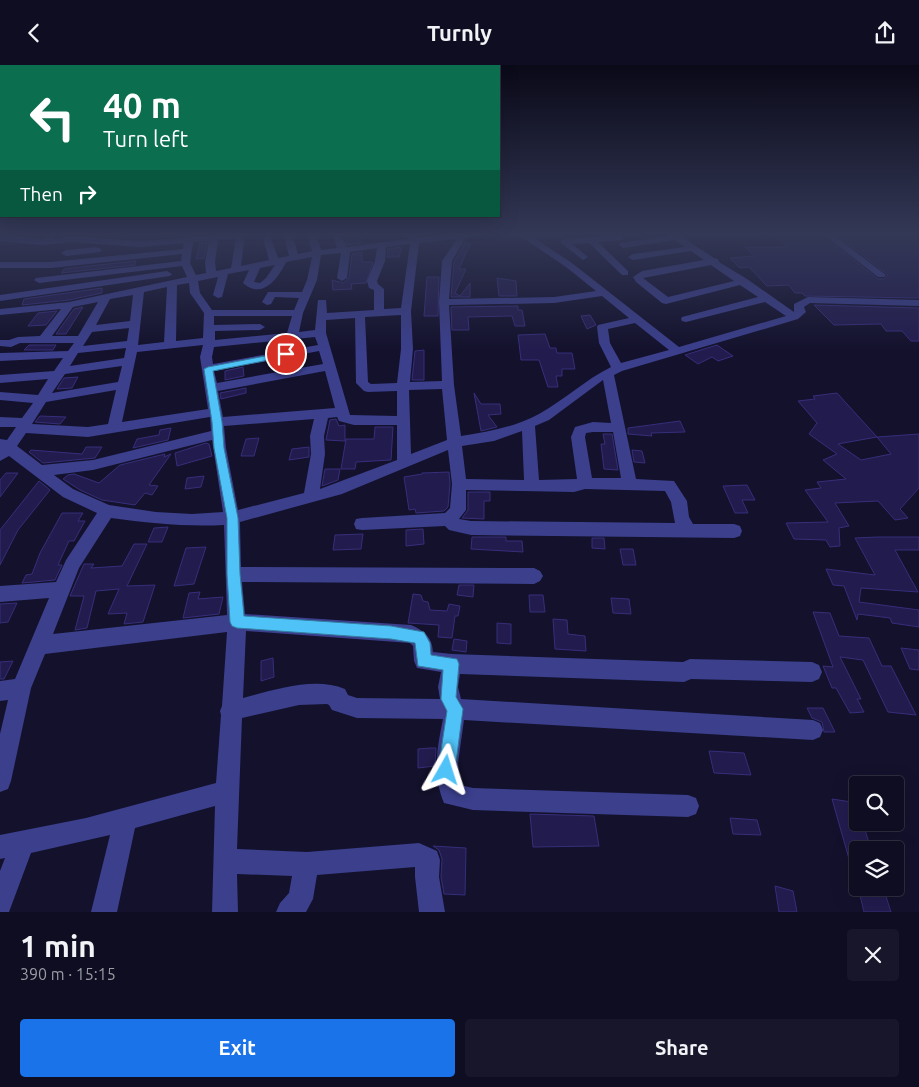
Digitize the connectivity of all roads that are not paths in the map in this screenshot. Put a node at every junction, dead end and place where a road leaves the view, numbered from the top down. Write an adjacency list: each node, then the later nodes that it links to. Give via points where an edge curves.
1 (45, 273): 22 (street)
2 (101, 273): 22 (street)
3 (180, 273): 27 (street)
4 (188, 273): 24 (street)
5 (190, 273): 41 (street, via 196,293)
6 (198, 273): 19 (street)
7 (224, 273): 19 (street); 28 (street)
8 (253, 273): 9 (street, via 248,283 252,285 271,282)
9 (274, 273)
10 (313, 273): 29 (street)
11 (342, 273): 21 (street)
12 (375, 273): 42 (street, via 372,281 373,286 379,289)
13 (409, 273): 39 (street)
14 (446, 273): 34 (street)
15 (578, 273): 26 (street)
16 (651, 273): 23 (street, via 642,274 639,280 666,301)
17 (732, 273): 23 (street)
18 (878, 273): 20 (street)
19 (211, 275)
20 (881, 275)
21 (342, 278)
22 (39, 280): 27 (street)
23 (744, 281): 32 (street)
24 (172, 283): 25 (street); 55 (street)
25 (139, 290): 30 (street); 47 (street)
26 (604, 293): 34 (street, via 554,300); 45 (street)
27 (27, 295): 31 (street)
28 (218, 295)
29 (305, 295): 33 (street, via 272,294); 38 (street)
30 (107, 296): 36 (street); 50 (street)
31 (0, 298)
32 (768, 298): 44 (street); 46 (street)
33 (267, 302)
34 (444, 302): 67 (street)
35 (919, 303): 44 (street, via 808,300 798,306 800,312)
36 (69, 305): 40 (street); 53 (street)
37 (322, 309): 38 (street); 43 (street); 49 (street)
38 (298, 311): 41 (street); 51 (street)
39 (406, 311): 42 (street); 68 (street)
40 (0, 312)
41 (209, 313): 52 (street)
42 (379, 313): 43 (street)
43 (360, 314): 68 (street, via 362,383 368,388)
44 (794, 317): 58 (street)
45 (637, 319): 58 (street); 63 (street, via 602,327)
46 (686, 319)
47 (135, 324): 50 (street); 57 (street)
48 (260, 327): 52 (street)
49 (320, 333): 51 (street); 56 (street)
50 (85, 334): 53 (street); 59 (street)
51 (292, 336): 52 (street)
52 (209, 338): 55 (street); 62 (street)
53 (44, 340): 54 (street)
54 (5, 343): 60 (street)
55 (170, 345): 57 (street)
56 (324, 347): 61 (street); 62 (street)
57 (131, 351): 59 (street); 64 (street); 66 (street)
58 (678, 351): 63 (street)
59 (74, 352): 60 (street); 64 (street)
60 (0, 356)
61 (330, 366): 70 (street); 73 (street)
62 (208, 369): 70 (street)
63 (613, 371): 78 (street, via 596,379 544,417); 81 (street)
64 (59, 373): 65 (street); 72 (street)
65 (5, 378): 69 (street)
66 (124, 385): 72 (street); 80 (street)
67 (448, 385): 68 (street); 82 (street)
68 (403, 387): 75 (street)
69 (0, 388)
70 (212, 388): 77 (street)
71 (0, 396): 72 (street)
72 (41, 399): 79 (street)
73 (343, 412): 74 (street); 75 (street, via 344,418 349,420)
74 (322, 414): 77 (street); 90 (street)
75 (403, 421): 84 (street)
76 (0, 422): 79 (street)
77 (217, 422): 80 (street); 85 (street, via 93,465); 92 (street)
78 (528, 424): 82 (street, via 494,436); 89 (street)
79 (23, 425): 80 (street, via 88,432); 83 (street)
80 (114, 427)
81 (619, 428): 86 (street, via 580,430 578,437); 88 (street)
82 (455, 442): 84 (street); 87 (street)
83 (3, 449): 85 (street, via 14,452)
84 (404, 462): 90 (street, via 337,490)
85 (39, 471): 91 (street, via 68,493)
86 (584, 483): 88 (street); 89 (street)
87 (458, 484): 89 (street); 93 (street, via 458,510)
88 (630, 484): 95 (street, via 669,485 679,501 681,519)
89 (532, 486)
90 (311, 497): 92 (street)
91 (107, 511): 92 (street, via 156,518); 99 (street, via 72,565)
92 (232, 518): 97 (street)
93 (449, 519): 94 (street); 95 (street, via 455,525 471,528)
94 (362, 524)
95 (689, 529): 96 (street)
96 (734, 531)
97 (233, 574): 98 (street); 101 (street)
98 (534, 576)
99 (63, 589): 100 (street); 102 (street)
100 (0, 594)
101 (237, 622): 102 (street); 103 (street, via 411,634 423,643 424,661); 108 (street)
102 (40, 645): 105 (street)
103 (452, 664): 104 (street, via 684,672 690,669); 107 (street, via 449,699)
104 (812, 671)
105 (21, 688): 106 (street); 110 (street)
106 (0, 691)
107 (456, 709): 108 (street, via 357,708 339,703 338,695 330,693 284,698); 109 (street); 112 (street, via 447,757 446,783 452,795 472,799)
108 (230, 711): 111 (street)
109 (813, 729)
110 (0, 781)
111 (226, 791): 113 (street); 115 (street)
112 (688, 806)
113 (126, 819): 114 (street); 118 (street)
114 (12, 845): 117 (street)
115 (224, 861): 116 (street); 119 (street)
116 (307, 864): 120 (street, via 300,899); 121 (street, via 419,855 428,860)
117 (0, 904)
118 (104, 912)
119 (225, 912)
120 (289, 912)
121 (432, 912)

